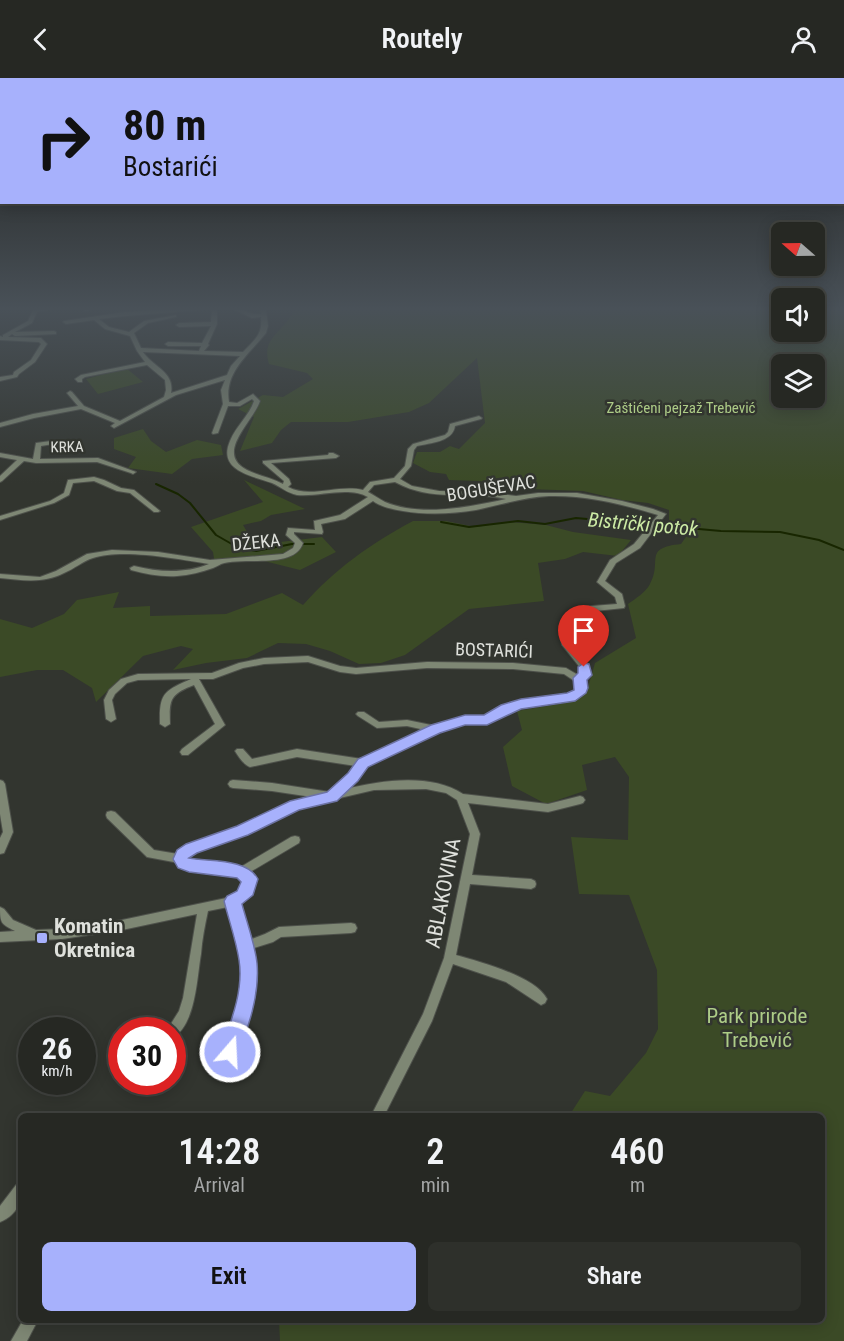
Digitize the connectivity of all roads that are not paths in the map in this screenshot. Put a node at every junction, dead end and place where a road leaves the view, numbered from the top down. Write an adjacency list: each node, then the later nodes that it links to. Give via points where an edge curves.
1 (25, 366): 6 (street, via 15,376)
2 (133, 366): 7 (street, via 83,376)
3 (151, 366): 9 (street, via 167,377)
4 (234, 366): 5 (street)
5 (231, 376): 9 (street); 10 (street, via 224,390)
6 (0, 379)
7 (80, 381)
8 (70, 393): 11 (street)
9 (167, 398): 11 (street, via 117,424)
10 (226, 404): 14 (street); 23 (street, BOGUŠEVAC, via 235,406 250,396 256,398 254,412 236,437 230,454 242,469)
11 (82, 407): 13 (street)
12 (479, 418): 22 (street, via 452,426 447,436 415,445 408,466)
13 (0, 425)
14 (214, 433)
15 (51, 442): 19 (street, via 38,444)
16 (331, 454): 23 (street, via 336,456 265,462 287,480)
17 (0, 455): 18 (street, KRKA)
18 (22, 459): 19 (street, KRKA); 21 (street)
19 (36, 461): 20 (street, KRKA, via 98,460)
20 (133, 472)
21 (2, 478)
22 (396, 480): 24 (street, BOGUŠEVAC, via 372,483); 26 (street, via 435,494 487,492)
23 (283, 487): 24 (street, BOGUŠEVAC, via 297,493)
24 (364, 493): 25 (street, BOGUŠEVAC)
25 (372, 498): 26 (street, BOGUŠEVAC, via 389,505 437,512 482,508); 29 (street, DŽEKA, via 342,518 317,523 319,532 291,530 290,535 299,544 295,552)
26 (516, 499): 32 (street, BOGUŠEVAC, via 552,494 596,498 662,516 637,546 613,562 601,582 619,596 621,606 579,610 601,642 571,637 564,641 586,670)
27 (156, 511): 28 (street, via 132,491 83,479 70,481 67,494 58,499)
28 (0, 518)
29 (223, 561): 30 (street, via 187,574); 31 (street, DŽEKA, via 112,552 90,556 40,579)
30 (134, 568)
31 (0, 576)
32 (580, 678): 33 (street, BOSTARIĆI, via 561,669 477,664 356,671 300,659 242,665); 37 (street, via 582,688 570,698 521,704 487,720 465,720)
33 (195, 679): 35 (street, BOSTARIĆI, via 138,677 124,681 108,700); 36 (street, via 167,697); 39 (street, via 220,725)
34 (362, 714): 37 (street, via 377,725 408,723)
35 (111, 719)
36 (165, 724)
37 (435, 729): 40 (street)
38 (240, 751): 40 (street, via 250,763 297,753)
39 (185, 752)
40 (363, 763): 43 (street)
41 (0, 784): 48 (street, via 8,832)
42 (233, 784): 43 (street)
43 (332, 796): 44 (street, via 374,786 426,785 449,790); 49 (street, via 295,805 242,831 191,848)
44 (461, 798): 45 (street, via 548,808); 51 (street, ABLAKOVINA, via 476,834)
45 (580, 800)
46 (111, 815): 49 (street, via 151,854)
47 (294, 840): 50 (street)
48 (0, 850)
49 (181, 859): 50 (street, via 189,865)
50 (241, 872): 53 (street, via 250,879 249,887 243,896)
51 (466, 879): 52 (street); 60 (street, ABLAKOVINA)
52 (531, 884)
53 (232, 901): 54 (street); 59 (street)
54 (203, 908): 57 (street, via 122,925); 62 (street, via 192,996)
55 (0, 912): 57 (street, via 9,923)
56 (351, 928): 59 (street, via 279,932)
57 (34, 935): 58 (street)
58 (0, 938)
59 (244, 947): 63 (street, via 248,984)
60 (450, 958): 61 (street, via 509,977); 64 (street, ABLAKOVINA, via 428,1017)
61 (541, 999)
62 (183, 1017)
63 (230, 1052)
64 (379, 1113)
65 (18, 1194): 66 (street)
66 (0, 1215)
67 (29, 1323): 68 (street)
68 (19, 1341)

